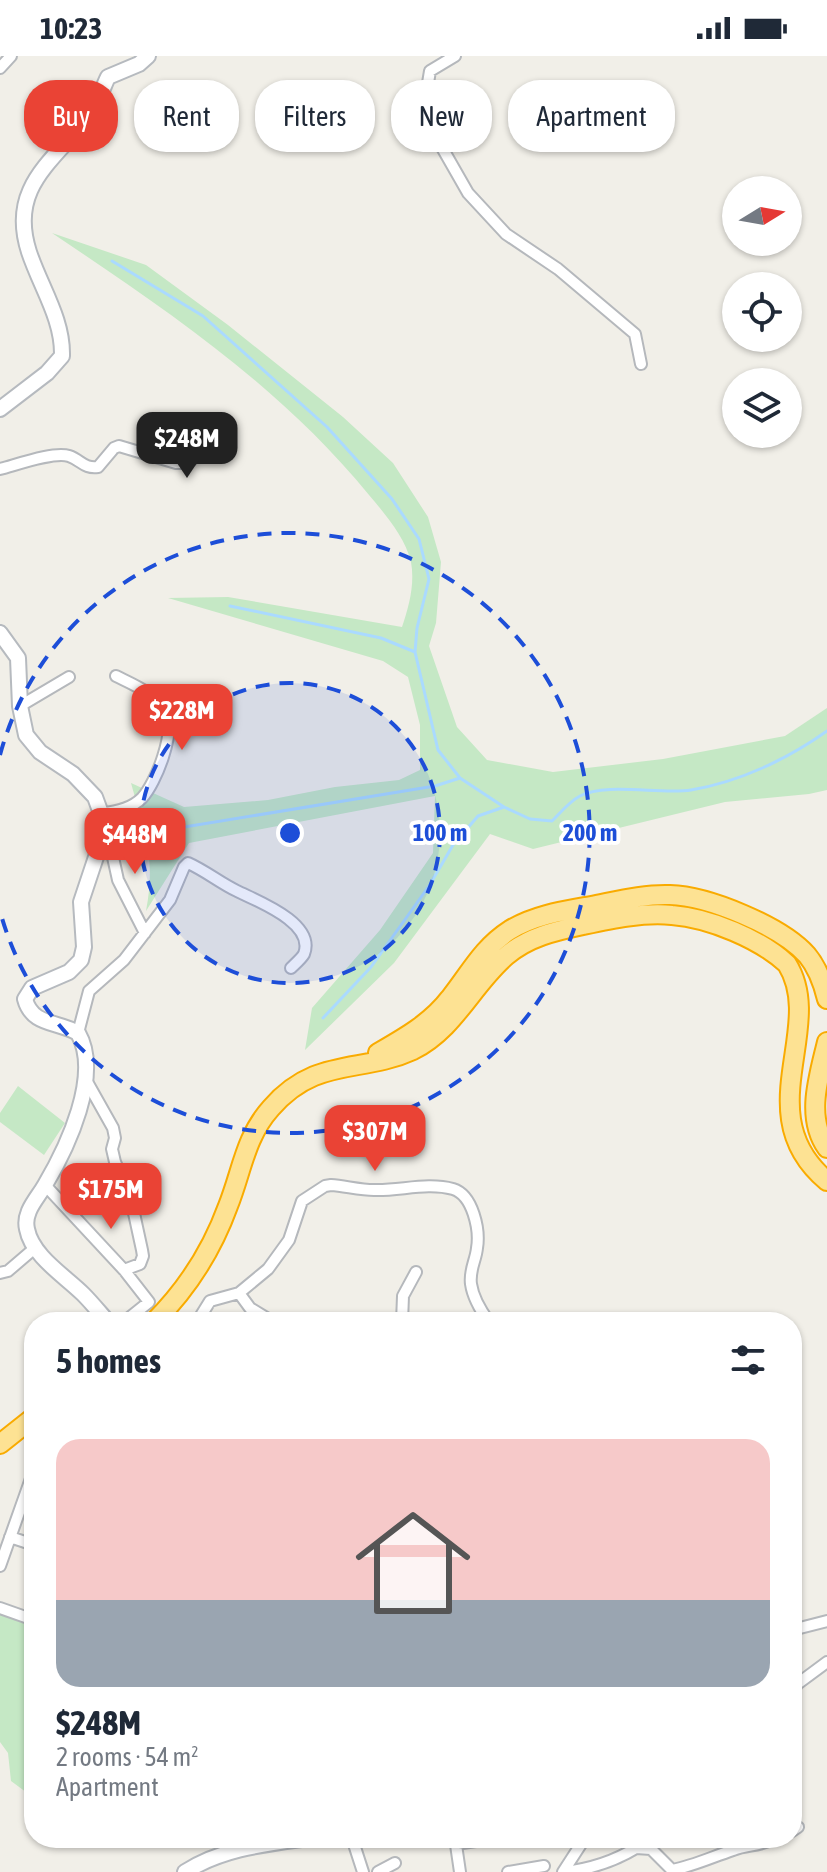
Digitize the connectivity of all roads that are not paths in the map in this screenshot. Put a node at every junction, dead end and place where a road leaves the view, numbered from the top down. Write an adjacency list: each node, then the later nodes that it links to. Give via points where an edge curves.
1 (11, 56): 4 (street)
2 (148, 56): 6 (street, via 108,77 92,112 43,168 26,200 23,231 63,336 62,356)
3 (455, 56): 5 (street, via 430,71 428,83 436,137 468,193 506,234 558,269 635,334)
4 (0, 68)
5 (641, 364)
6 (0, 409)
7 (197, 427): 8 (street, via 198,451 188,463 119,446 98,467 53,455)
8 (0, 469)
9 (0, 633): 12 (street, via 18,658)
10 (116, 676): 13 (street, via 144,690 165,710 167,744 142,798)
11 (69, 677): 12 (street)
12 (20, 706): 13 (street, via 26,735 95,797)
13 (104, 820): 14 (street, via 118,880); 17 (street, via 81,902 81,960 69,972 32,988 25,999 41,1021)
14 (145, 933): 15 (street, via 170,900 188,863 295,924 304,937 304,954); 17 (street, via 89,991)
15 (291, 968)
16 (827, 999): 19 (highway, via 821,977 788,938 710,903 654,895 547,914 514,928 478,957 429,1021)
17 (78, 1033): 20 (street)
18 (827, 1042): 21 (highway, via 815,1113)
19 (360, 1063): 22 (highway, via 389,1059 429,1040 504,957 527,940 631,916 694,919 757,942 790,967 807,992 812,1027 794,1117 812,1164); 31 (highway, via 299,1084 273,1105 246,1149 213,1243)
20 (86, 1080): 23 (street, via 75,1122); 25 (street, via 113,1128 115,1162 142,1250 140,1264)
21 (827, 1148)
22 (827, 1181)
23 (45, 1185): 24 (street, via 26,1216); 25 (street)
24 (36, 1247): 27 (street); 29 (street)
25 (124, 1270): 30 (street, via 149,1302)
26 (416, 1272): 34 (street, via 403,1296)
27 (0, 1273)
28 (239, 1293): 32 (street, via 210,1301); 33 (street); 35 (street, via 276,1259 289,1240 302,1201 325,1186 372,1191 415,1186 459,1191 472,1209 478,1245 471,1278)
29 (98, 1312)
30 (136, 1312)
31 (163, 1312)
32 (203, 1312)
33 (257, 1312)
34 (402, 1312)
35 (483, 1312)
36 (24, 1425): 37 (highway)
37 (0, 1444)
38 (24, 1498): 39 (street)
39 (10, 1537): 40 (street); 41 (street)
40 (24, 1542)
41 (0, 1566)
42 (0, 1608): 43 (street)
43 (24, 1616)
44 (827, 1621): 45 (street)
45 (802, 1627)
46 (827, 1662): 47 (street)
47 (802, 1681)
48 (243, 1848): 58 (street)
49 (355, 1848): 59 (street)
50 (457, 1848): 61 (street)
51 (579, 1848): 63 (street)
52 (631, 1848): 57 (street)
53 (649, 1848): 54 (street, via 672,1870 735,1849)
54 (755, 1848)
55 (395, 1863): 60 (street)
56 (544, 1866): 62 (street)
57 (607, 1868): 63 (street)
58 (185, 1872)
59 (363, 1872)
60 (378, 1872)
61 (460, 1872)
62 (508, 1872)
63 (564, 1872)

